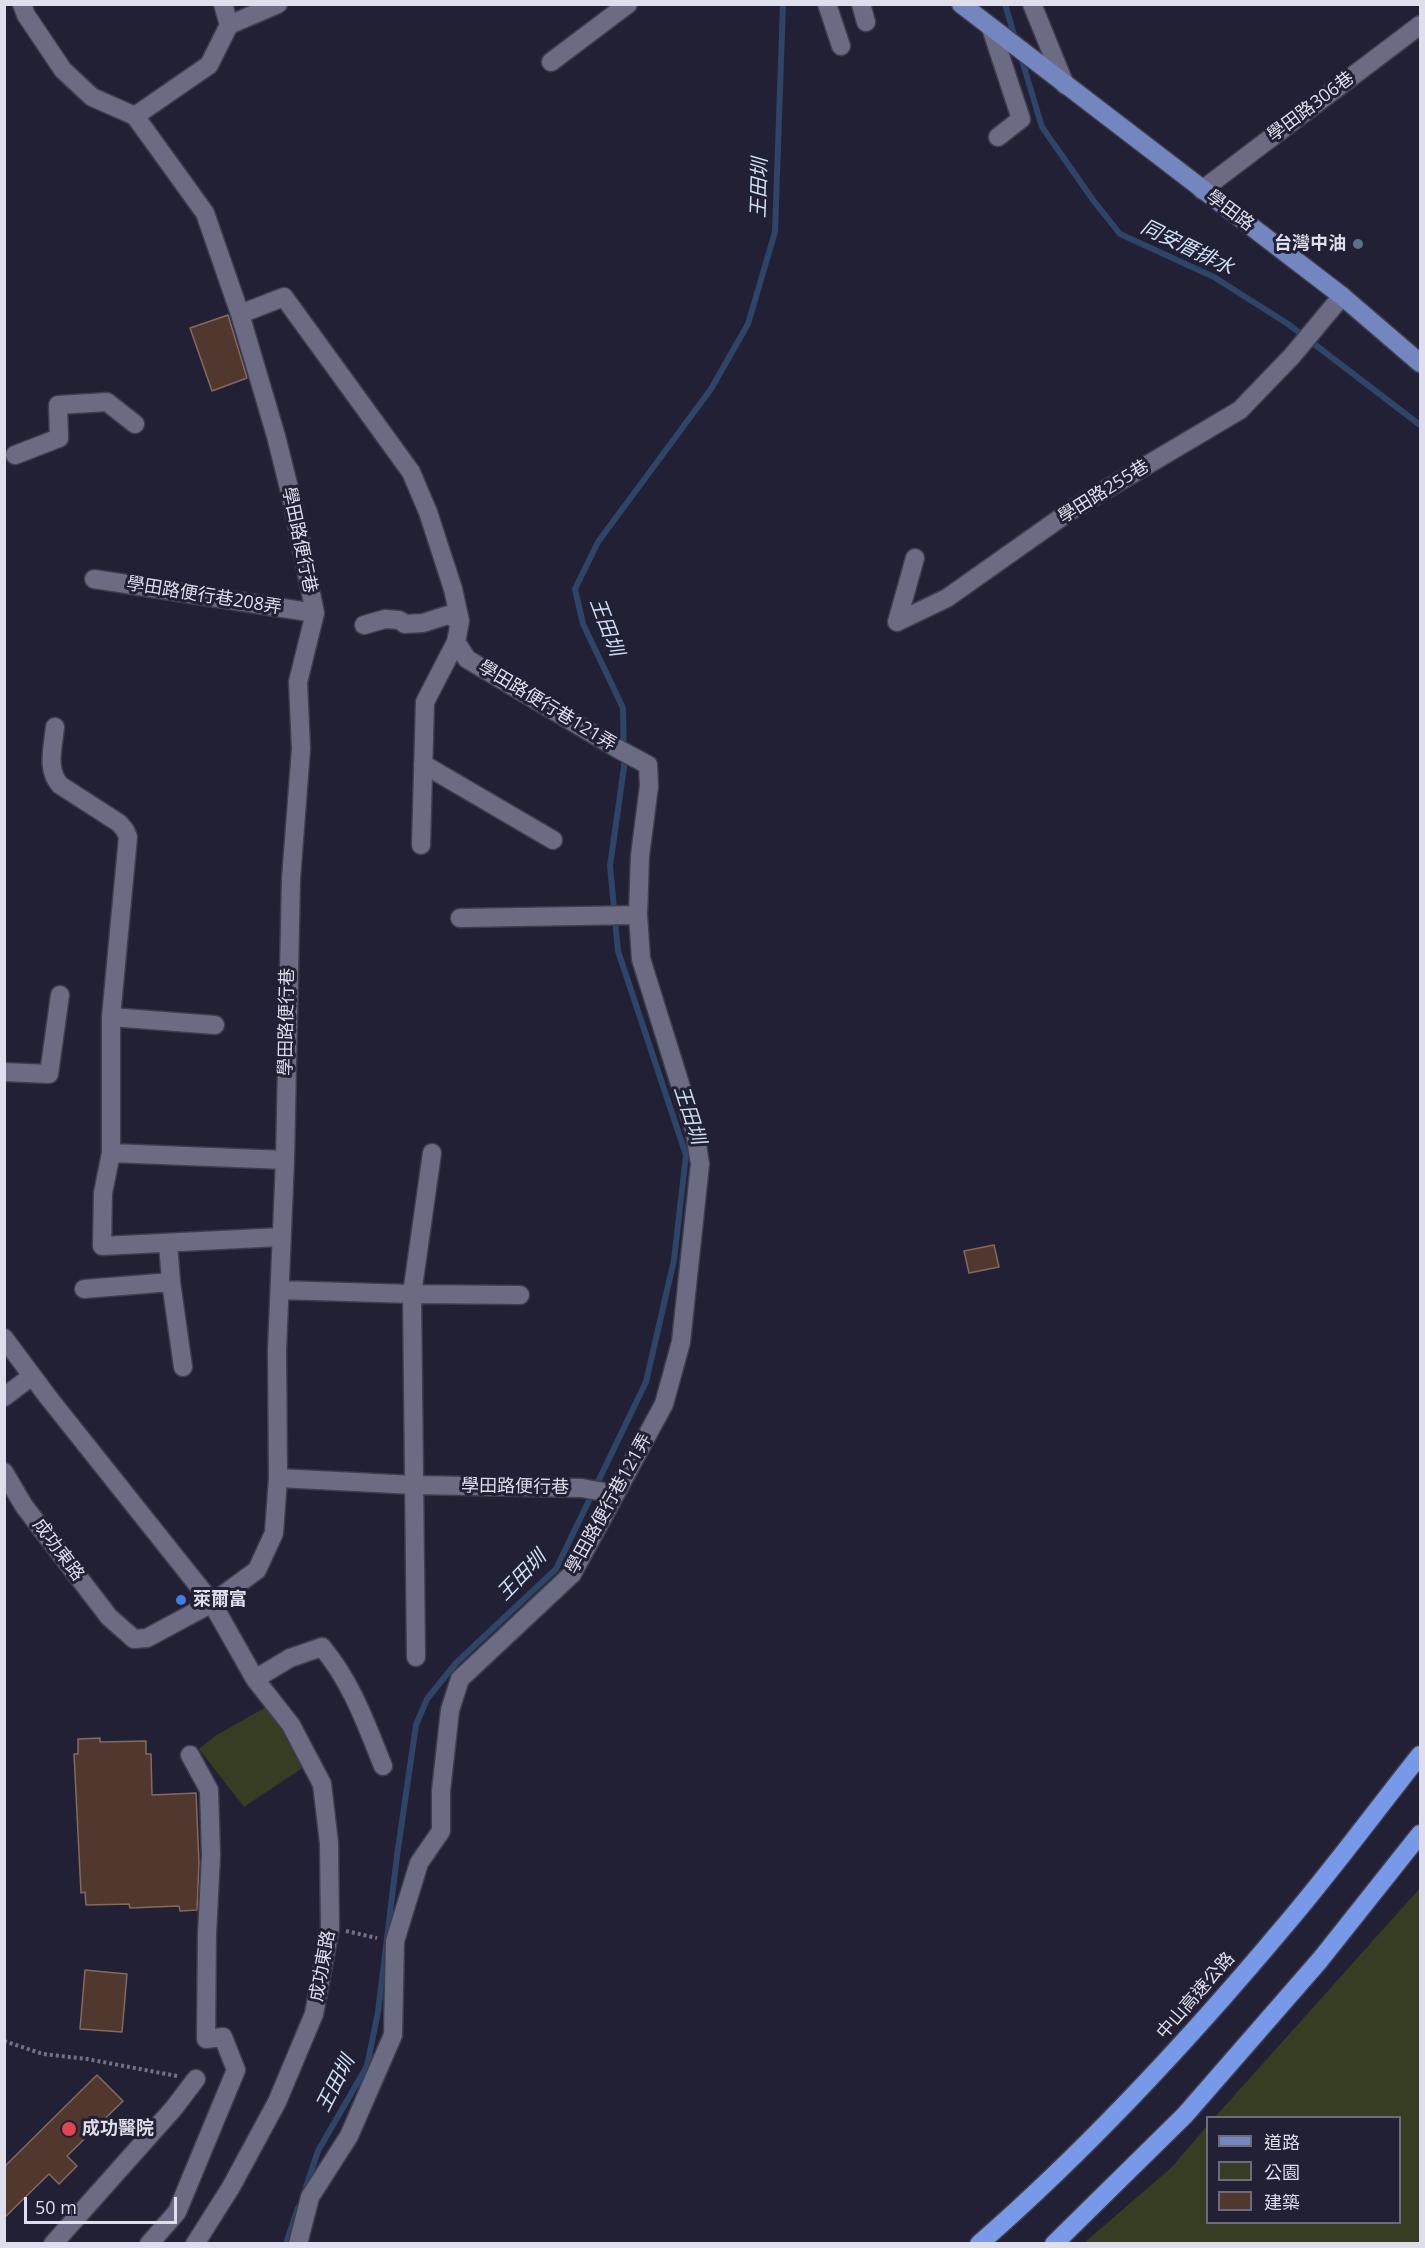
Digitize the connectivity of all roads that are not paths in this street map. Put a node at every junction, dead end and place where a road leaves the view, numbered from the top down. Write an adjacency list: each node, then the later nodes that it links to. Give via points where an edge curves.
1 (22, 4): 14 (street, via 63,70 92,97)
2 (223, 4): 8 (street)
3 (278, 4): 8 (street)
4 (628, 4): 12 (street)
5 (827, 4): 11 (street)
6 (961, 4): 10 (main road)
7 (1032, 4): 13 (street)
8 (229, 25): 14 (street, via 209,65)
9 (1420, 25): 16 (street, 學田路306巷)
10 (991, 28): 13 (main road, 學田路); 15 (street, via 1021,119)
11 (841, 46)
12 (551, 62)
13 (1065, 85): 16 (main road, 學田路)
14 (135, 116): 18 (street, 學田路便行巷, via 205,213)
15 (998, 137)
16 (1202, 190): 17 (main road, 學田路)
17 (1342, 296): 19 (main road, 學田路); 22 (street, 學田路255巷, via 1240,410 1073,509 947,598 897,622)
18 (240, 314): 24 (street, 學田路便行巷, via 292,500); 25 (street, via 284,297 411,472 428,512)
19 (1420, 363)
20 (135, 424): 21 (street, via 107,402 57,405 58,438)
21 (15, 455)
22 (915, 558)
23 (94, 579): 24 (street, 學田路便行巷208弄)
24 (315, 613): 40 (street, 學田路便行巷, via 298,682 301,749 291,879)
25 (460, 621): 26 (street, via 448,615 423,623 385,619); 27 (street)
26 (364, 625)
27 (456, 642): 29 (street, via 425,702); 32 (street, 學田路便行巷121弄, via 467,658 648,765)
28 (55, 727): 35 (street, via 53,777 120,823 128,837)
29 (423, 764): 30 (street); 31 (street)
30 (553, 840)
31 (421, 845)
32 (638, 915): 33 (street); 55 (street, 學田路便行巷121弄, via 641,959 695,1132 700,1164 681,1342 664,1404)
33 (460, 918)
34 (60, 995): 37 (street, via 49,1074)
35 (111, 1017): 36 (street); 38 (street)
36 (214, 1025)
37 (4, 1072)
38 (111, 1153): 40 (street); 42 (street, via 104,1192 102,1246)
39 (432, 1153): 46 (street)
40 (285, 1160): 41 (street, 學田路便行巷)
41 (280, 1237): 42 (street); 45 (street, 學田路便行巷)
42 (168, 1243): 43 (street)
43 (171, 1282): 44 (street); 49 (street)
44 (84, 1288)
45 (280, 1290): 46 (street); 53 (street, 學田路便行巷)
46 (412, 1294): 47 (street); 54 (street)
47 (520, 1295)
48 (4, 1338): 50 (street, 成功東路)
49 (183, 1367)
50 (32, 1376): 51 (street); 56 (street, 成功東路)
51 (4, 1397)
52 (4, 1472): 56 (street, 成功東路, via 24,1506 109,1617 134,1639 147,1638)
53 (278, 1478): 54 (street, 學田路便行巷); 56 (street, 學田路便行巷, via 274,1533 257,1570)
54 (414, 1485): 55 (street, 學田路便行巷, via 582,1488); 57 (street)
55 (615, 1494): 67 (street, 學田路便行巷121弄, via 572,1574 460,1679 450,1710 441,1831 419,1863 395,1941 393,2035 349,2136 310,2197)
56 (212, 1603): 58 (street, 成功東路)
57 (416, 1657)
58 (255, 1679): 61 (street, via 290,1658 322,1647 357,1700); 66 (street, 成功東路, via 291,1725 322,1784 329,1843 330,1928 314,2014 277,2102)
59 (190, 1755): 65 (street, via 209,1790 206,2039 224,2037 236,2070 177,2212)
60 (1420, 1755): 68 (highway, 中山高速公路, via 1283,1929 1180,2047 1040,2190)
61 (383, 1766)
62 (1420, 1834): 69 (highway, via 1320,1960 1185,2115)
63 (195, 2079): 64 (street)
64 (53, 2244)
65 (149, 2244)
66 (195, 2244)
67 (298, 2244)
68 (979, 2244)
69 (1054, 2244)

